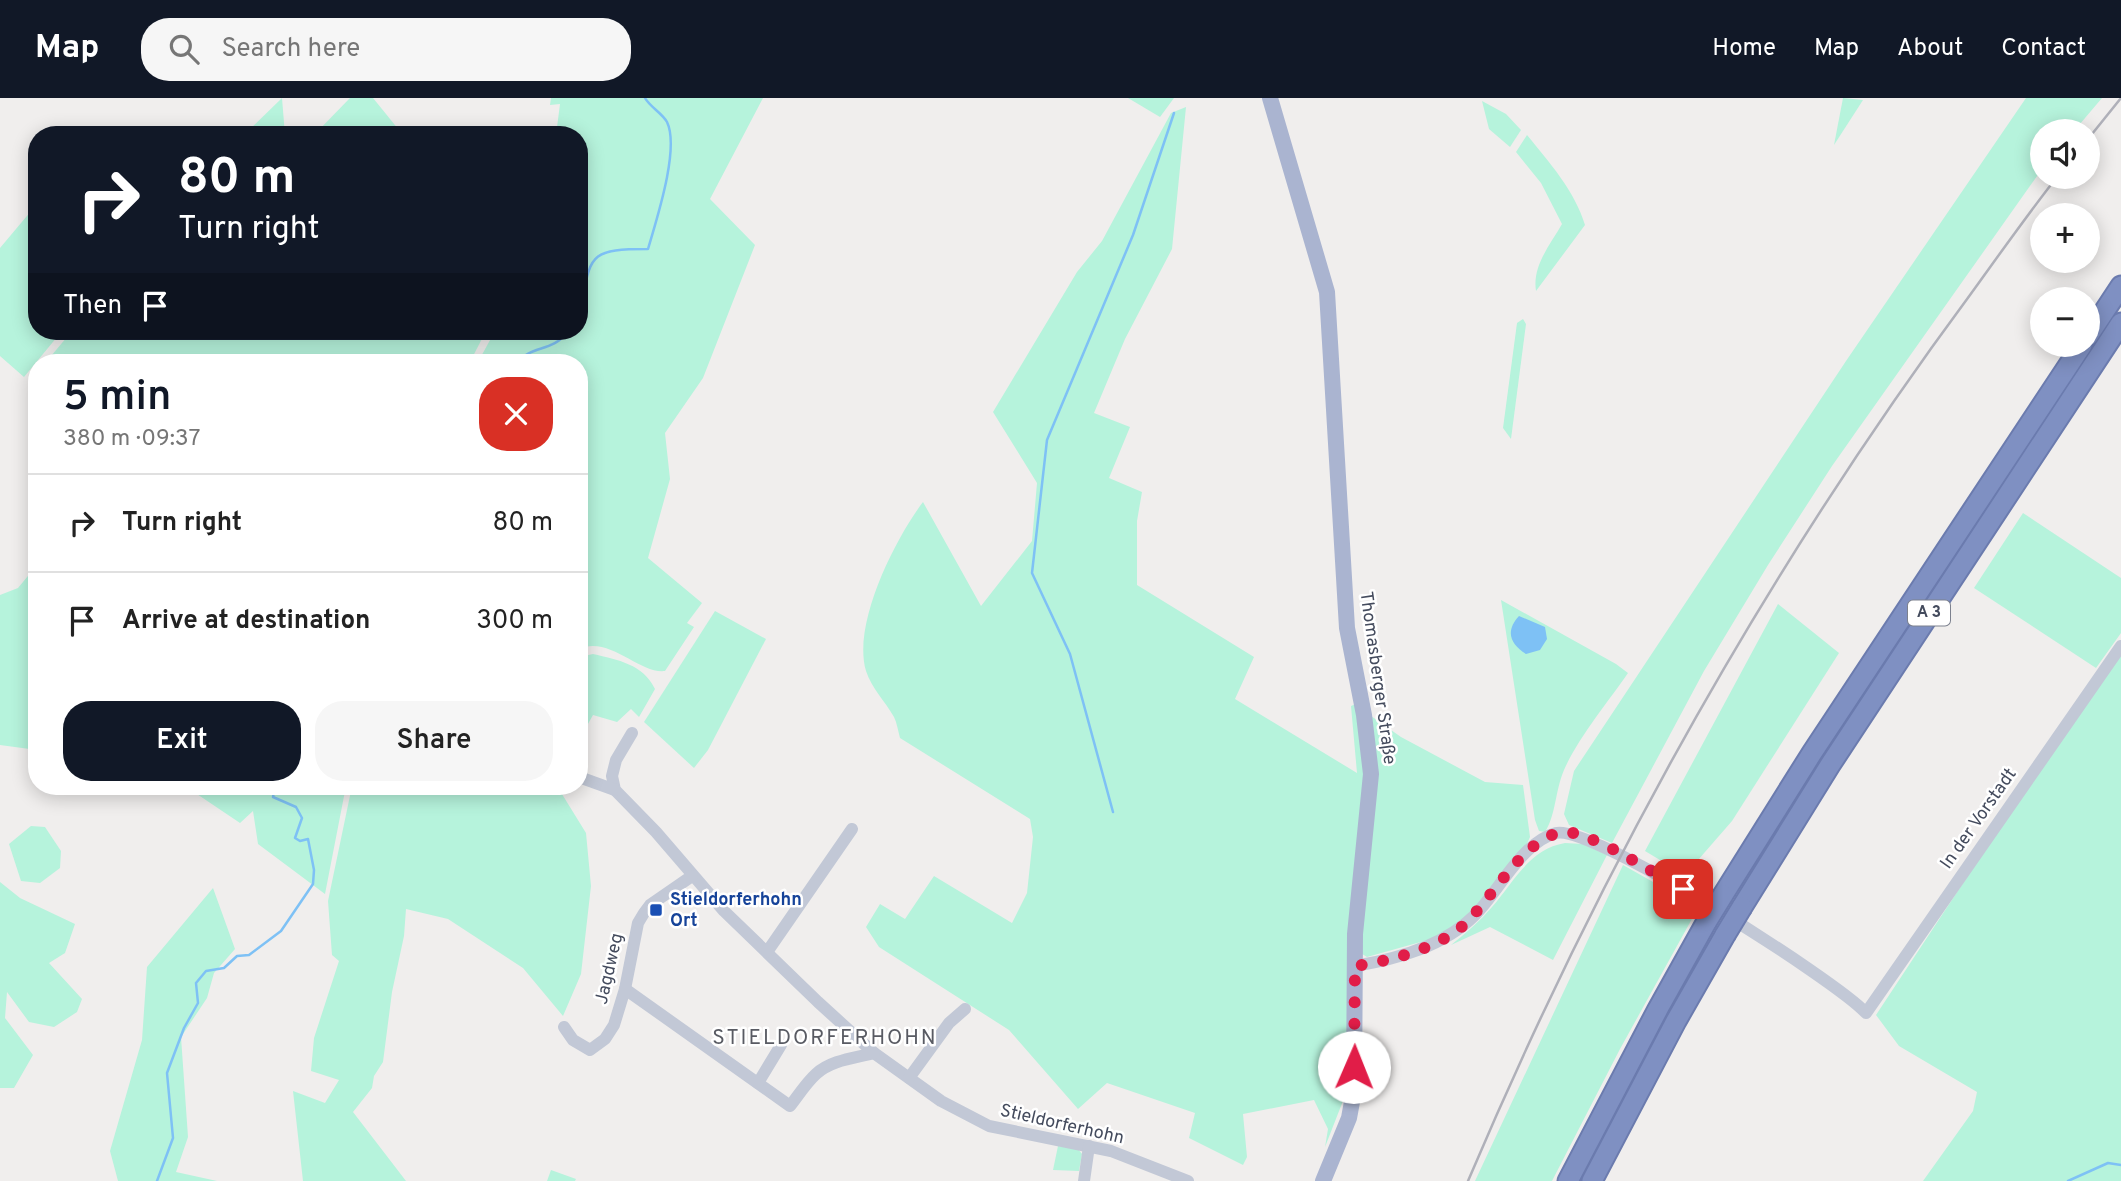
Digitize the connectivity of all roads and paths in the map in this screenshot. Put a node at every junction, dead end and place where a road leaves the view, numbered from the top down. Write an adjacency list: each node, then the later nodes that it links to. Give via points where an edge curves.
1 (1270, 98): 13 (main road, Thomasberger Straße, via 1327,292 1347,628 1371,774)
2 (2121, 286): 3 (highway)
3 (2100, 318)
4 (2121, 323): 26 (highway, A 3, bridge, via 1742,907)
5 (2074, 357): 25 (highway, A 3, bridge, via 1812,753 1707,921)
6 (2121, 646): 13 (street, In der Vorstadt, via 1866,1013 1828,982 1703,900 1574,833 1557,832 1536,843 1476,914 1436,944)
7 (632, 733): 9 (street, via 616,760)
8 (588, 780): 9 (street)
9 (615, 790): 11 (street, Stieldorferhohn)
10 (852, 829): 12 (street)
11 (692, 876): 12 (street, Stieldorferhohn); 14 (street, Jagdweg, via 650,905 638,923)
12 (766, 953): 18 (street, Stieldorferhohn)
13 (1355, 966): 24 (main road, Thomasberger Straße, via 1349,1118)
14 (625, 989): 16 (street, Jagdweg, via 614,1025 590,1050 573,1040); 20 (street)
15 (965, 1009): 19 (street, via 949,1023)
16 (564, 1027)
17 (781, 1045): 20 (street)
18 (874, 1053): 19 (street, Stieldorferhohn); 20 (street, via 834,1063 816,1074 790,1106)
19 (909, 1079): 21 (street, Stieldorferhohn, via 989,1126)
20 (758, 1083)
21 (1089, 1146): 22 (street); 23 (street, Stieldorferhohn)
22 (1084, 1181)
23 (1188, 1181)
24 (1323, 1181)
25 (1568, 1181)
26 (1592, 1181)

